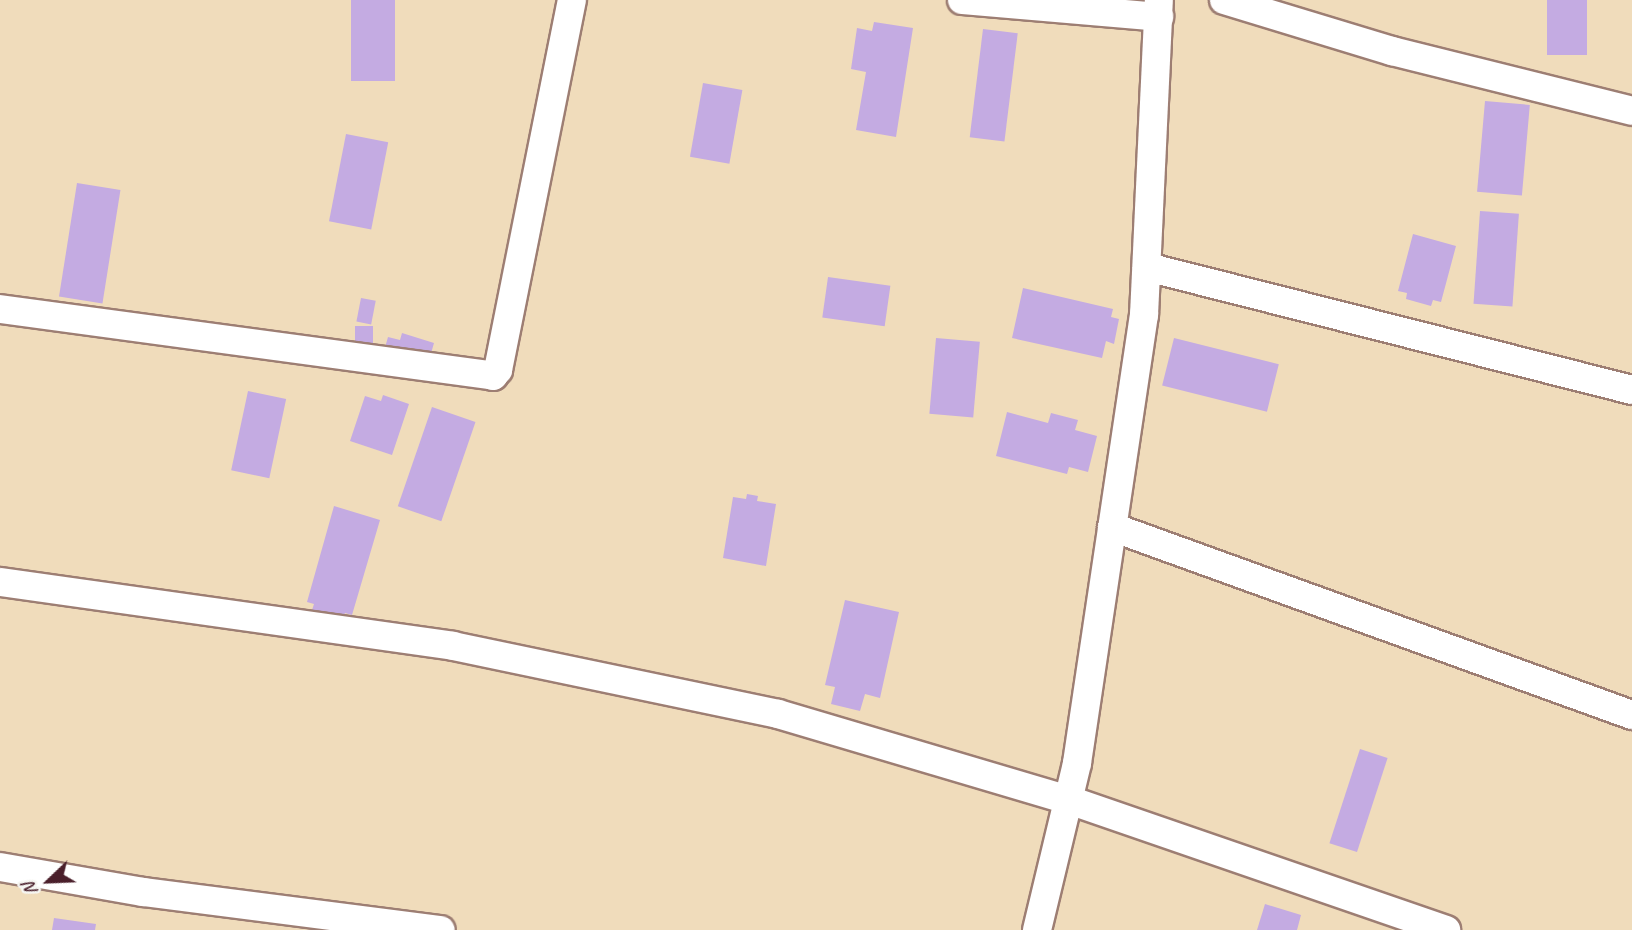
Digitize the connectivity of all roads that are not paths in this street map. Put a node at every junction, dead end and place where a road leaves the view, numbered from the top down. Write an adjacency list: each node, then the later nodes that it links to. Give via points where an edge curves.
1 (572, 0): 7 (street, via 498,370 493,376)
2 (962, 0): 4 (street)
3 (1224, 0): 5 (street, via 1392,51)
4 (1159, 9): 6 (street)
5 (1632, 111)
6 (1147, 267): 8 (street); 9 (street)
7 (0, 309)
8 (1632, 390)
9 (1112, 527): 11 (street); 12 (street)
10 (0, 582): 12 (street, via 453,646 778,714)
11 (1632, 715)
12 (1069, 800): 15 (street); 16 (street)
13 (0, 867): 14 (street, via 143,892)
14 (441, 930)
15 (1037, 930)
16 (1446, 930)

